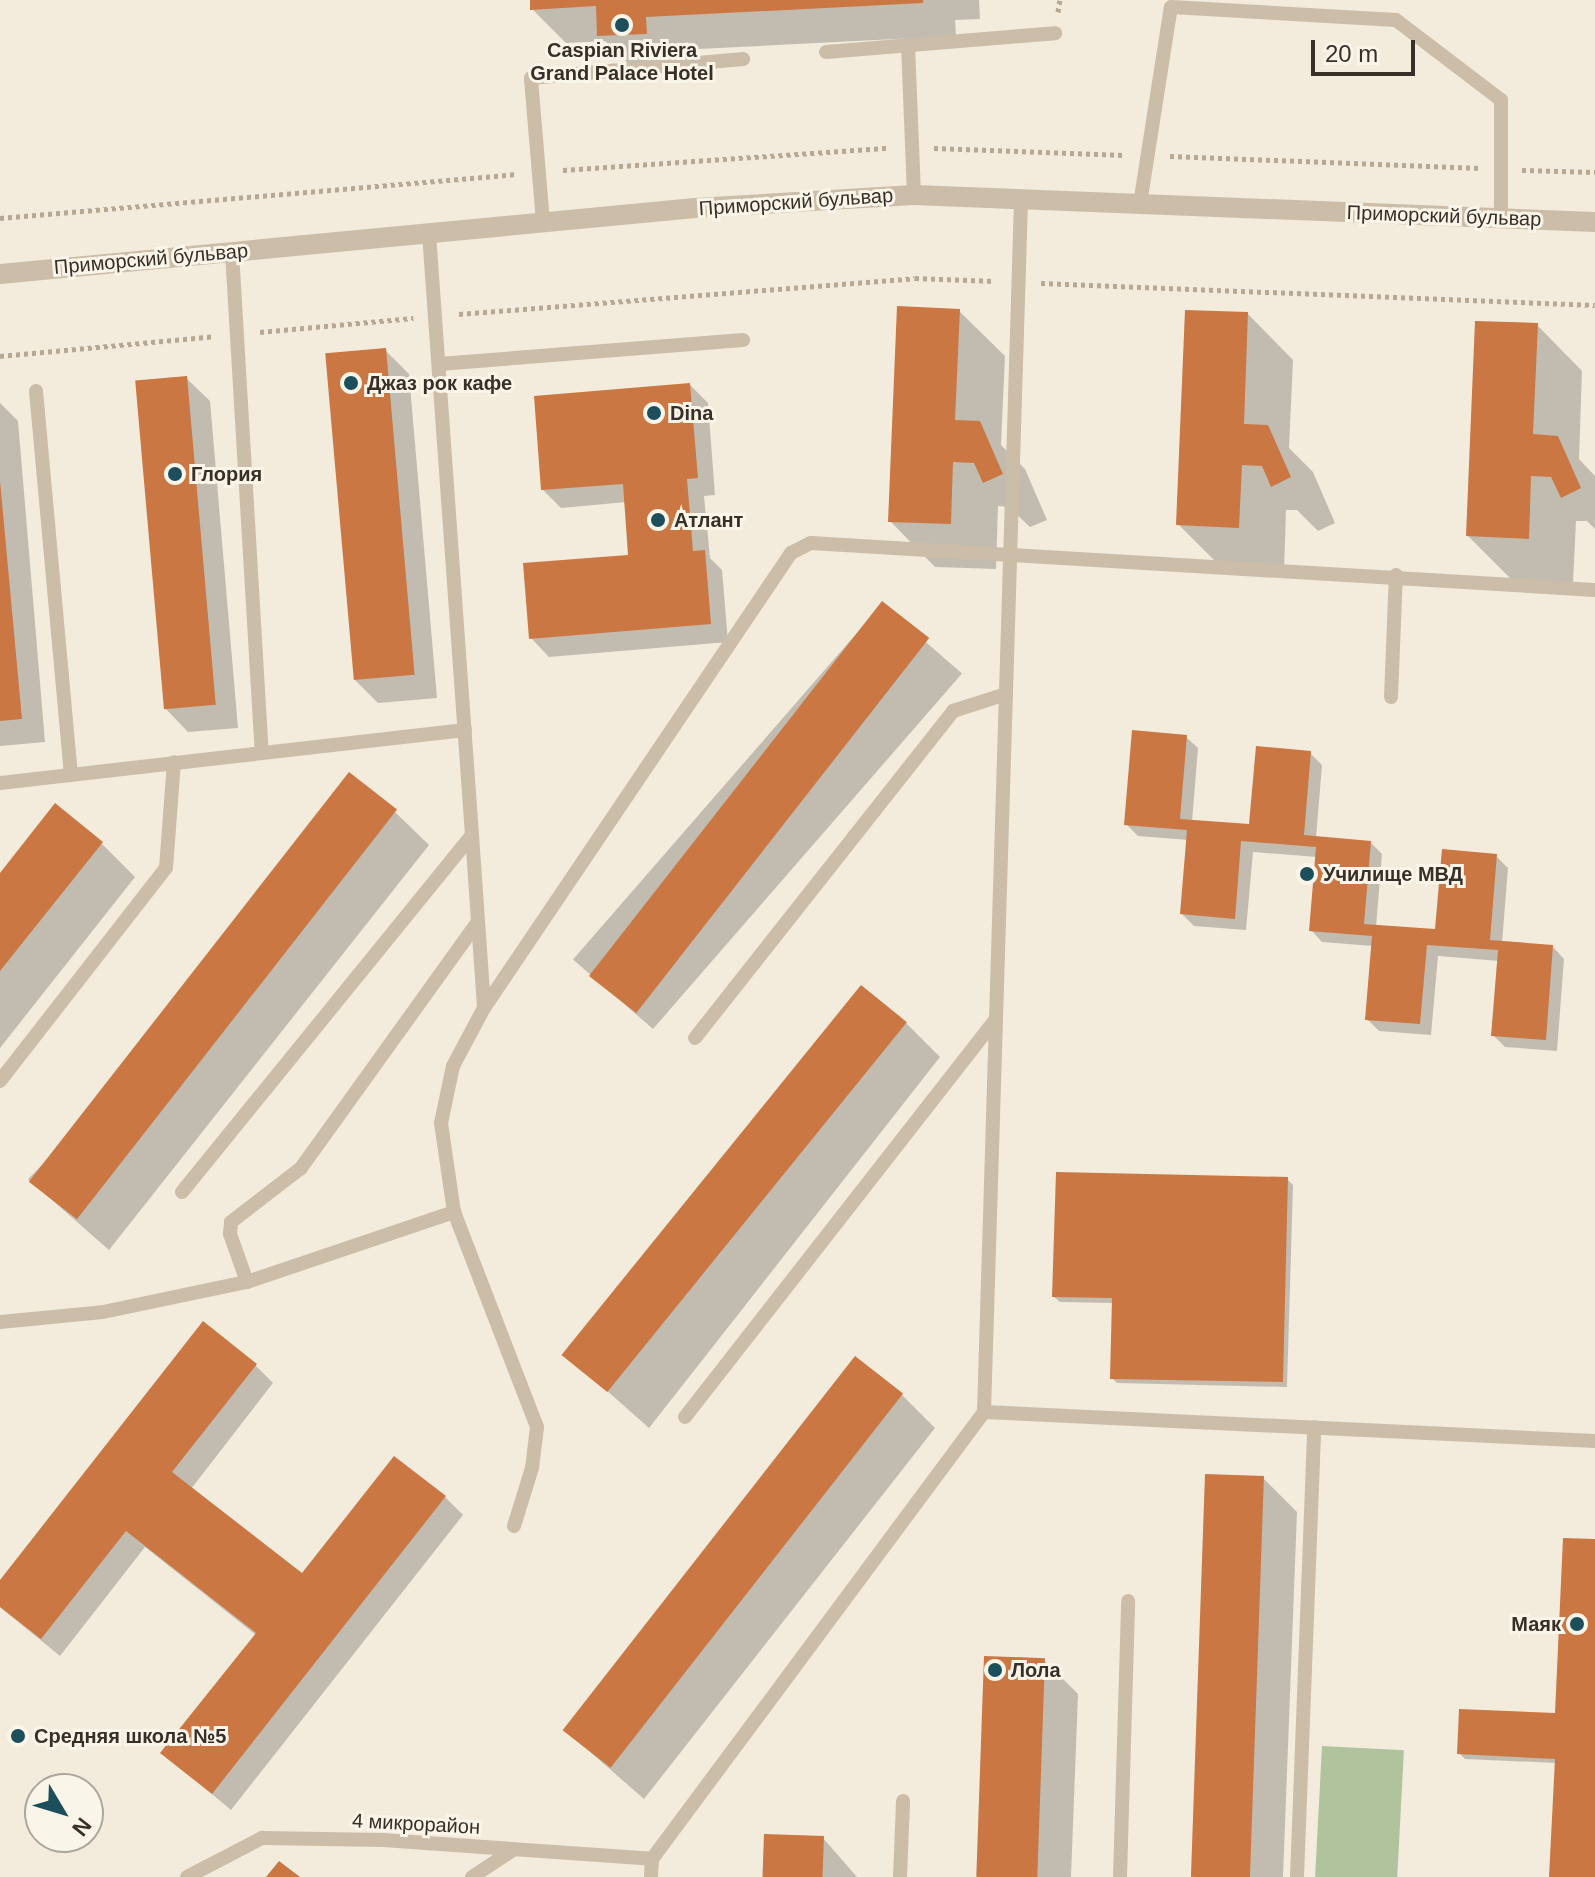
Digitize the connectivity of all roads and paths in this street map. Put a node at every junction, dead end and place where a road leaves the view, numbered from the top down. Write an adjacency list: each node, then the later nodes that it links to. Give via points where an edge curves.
1 (1055, 33): 2 (lane)
2 (908, 45): 3 (lane); 5 (lane)
3 (826, 52)
4 (743, 59): 9 (lane, via 531,78)
5 (914, 195): 6 (street, Приморский бульвар); 9 (street, Приморский бульвар)
6 (1021, 200): 7 (street, Приморский бульвар); 14 (lane)
7 (1140, 204): 8 (street, Приморский бульвар); 8 (lane, via 1171,7 1396,20 1501,100)
8 (1501, 219): 10 (street, Приморский бульвар)
9 (543, 222): 11 (street, Приморский бульвар)
10 (1595, 222)
11 (429, 234): 12 (street, Приморский бульвар); 16 (lane)
12 (232, 252): 13 (street, Приморский бульвар); 17 (lane)
13 (0, 274)
14 (1019, 282): 15 (path); 16 (path, via 915,278); 22 (lane)
15 (1595, 305)
16 (436, 316): 17 (path); 20 (lane)
17 (240, 334): 19 (path); 28 (lane)
18 (743, 340): 20 (lane)
19 (0, 356)
20 (439, 364): 27 (lane)
21 (36, 391): 30 (lane)
22 (1010, 557): 23 (lane); 25 (lane); 34 (lane, via 811,543 791,553)
23 (1396, 575): 24 (lane); 26 (lane)
24 (1595, 590)
25 (1006, 694): 35 (lane); 36 (lane, via 953,711)
26 (1391, 697)
27 (465, 730): 28 (lane); 32 (lane)
28 (262, 751): 29 (lane)
29 (174, 762): 30 (lane); 37 (lane, via 166,868)
30 (71, 774): 31 (lane)
31 (0, 783)
32 (472, 835): 33 (lane); 38 (lane)
33 (478, 922): 34 (lane); 40 (lane, via 301,1168 231,1222 230,1234)
34 (484, 1008): 39 (lane, via 453,1066 441,1123)
35 (996, 1018): 42 (lane); 43 (lane)
36 (695, 1038)
37 (0, 1081)
38 (182, 1192)
39 (454, 1212): 40 (lane); 46 (lane, via 537,1427 532,1468)
40 (247, 1282): 41 (lane, via 103,1312)
41 (0, 1322)
42 (984, 1412): 44 (lane); 50 (lane)
43 (685, 1417)
44 (1314, 1427): 45 (lane); 56 (lane)
45 (1595, 1441)
46 (514, 1526)
47 (1128, 1601): 55 (lane)
48 (903, 1801): 54 (lane)
49 (513, 1850): 50 (lane, 4 микрорайон); 51 (lane, 4 микрорайон, via 262,1838); 52 (lane)
50 (652, 1859): 53 (lane)
51 (187, 1877)
52 (472, 1877)
53 (651, 1877)
54 (900, 1877)
55 (1120, 1877)
56 (1297, 1877)

